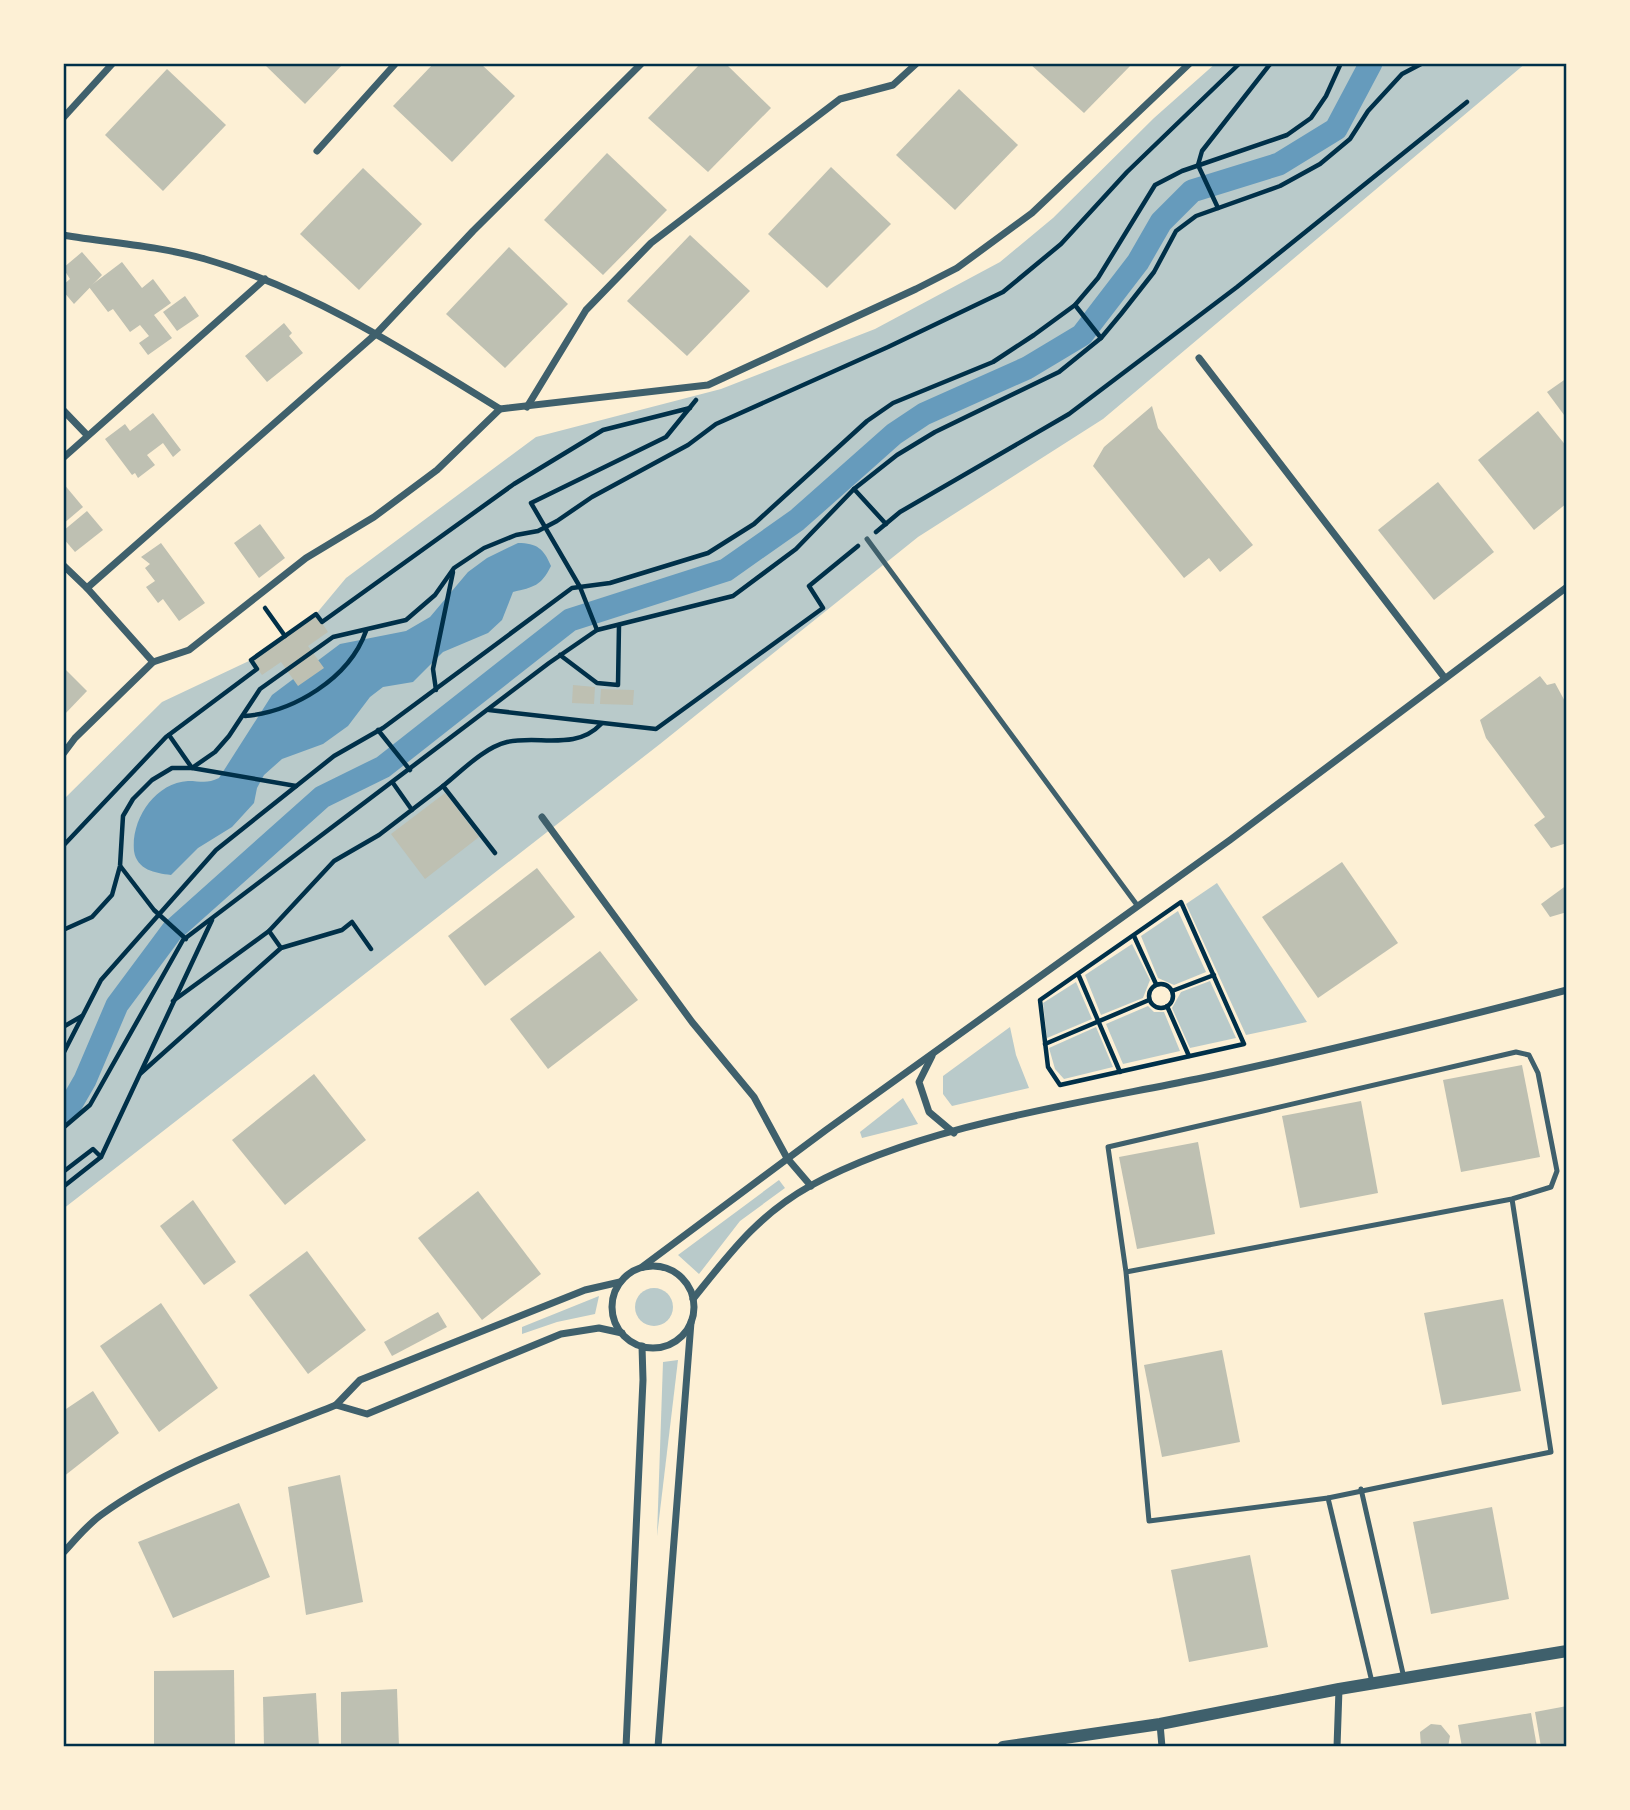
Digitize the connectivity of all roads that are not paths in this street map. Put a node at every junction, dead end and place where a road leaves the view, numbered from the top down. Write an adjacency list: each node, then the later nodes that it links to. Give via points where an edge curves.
1 (113, 63): 6 (street)
2 (396, 63): 7 (street)
3 (642, 63): 10 (street)
4 (917, 63): 12 (street, via 893,85 840,99 651,243 586,310)
5 (1190, 63): 12 (street, via 1032,213 957,268 708,385)
6 (63, 118)
7 (317, 151)
8 (63, 235): 9 (street, via 203,258)
9 (265, 279): 10 (street); 15 (street)
10 (377, 333): 13 (street); 20 (street)
11 (1199, 358): 22 (street)
12 (527, 407): 13 (street)
13 (500, 409): 21 (street, via 437,470 374,517 306,558 189,650)
14 (63, 410): 15 (street)
15 (87, 435): 16 (street)
16 (63, 458)
17 (867, 539): 25 (lane)
18 (63, 565): 20 (street)
19 (1567, 587): 22 (street)
20 (87, 588): 21 (street)
21 (153, 662): 23 (street)
22 (1444, 677): 25 (street)
23 (63, 754)
24 (542, 817): 29 (street, via 692,1022 754,1097)
25 (1137, 905): 27 (street)
26 (1567, 990): 28 (street, via 1328,1052)
27 (934, 1052): 28 (street, via 919,1082 929,1112); 29 (street)
28 (954, 1133): 30 (street, via 879,1156)
29 (788, 1159): 30 (street); 32 (street)
30 (811, 1186): 35 (street, via 749,1230)
31 (1512, 1199): 33 (lane); 33 (lane, via 1551,1187 1557,1171 1535,1062 1523,1052 1108,1147); 40 (lane, via 1551,1452)
32 (642, 1267): 34 (street); 35 (street, via 656,1265 681,1276)
33 (1126, 1272): 41 (lane, via 1149,1521)
34 (620, 1282): 37 (street, via 612,1308); 39 (street, via 585,1290 360,1380)
35 (693, 1299): 36 (street)
36 (691, 1322): 38 (street, via 685,1333 666,1346); 50 (street)
37 (622, 1333): 38 (street); 39 (street, via 599,1328 561,1334 367,1414)
38 (642, 1346): 49 (street)
39 (336, 1405): 42 (street, via 144,1487 100,1516)
40 (1361, 1489): 41 (lane); 44 (lane)
41 (1328, 1498): 45 (lane)
42 (63, 1553)
43 (1567, 1651): 44 (street)
44 (1404, 1678): 45 (street)
45 (1373, 1684): 46 (street)
46 (1339, 1689): 47 (street); 53 (street)
47 (1160, 1724): 48 (street); 52 (street)
48 (1079, 1741): 51 (street)
49 (626, 1747)
50 (658, 1747)
51 (1003, 1747)
52 (1162, 1747)
53 (1337, 1747)

